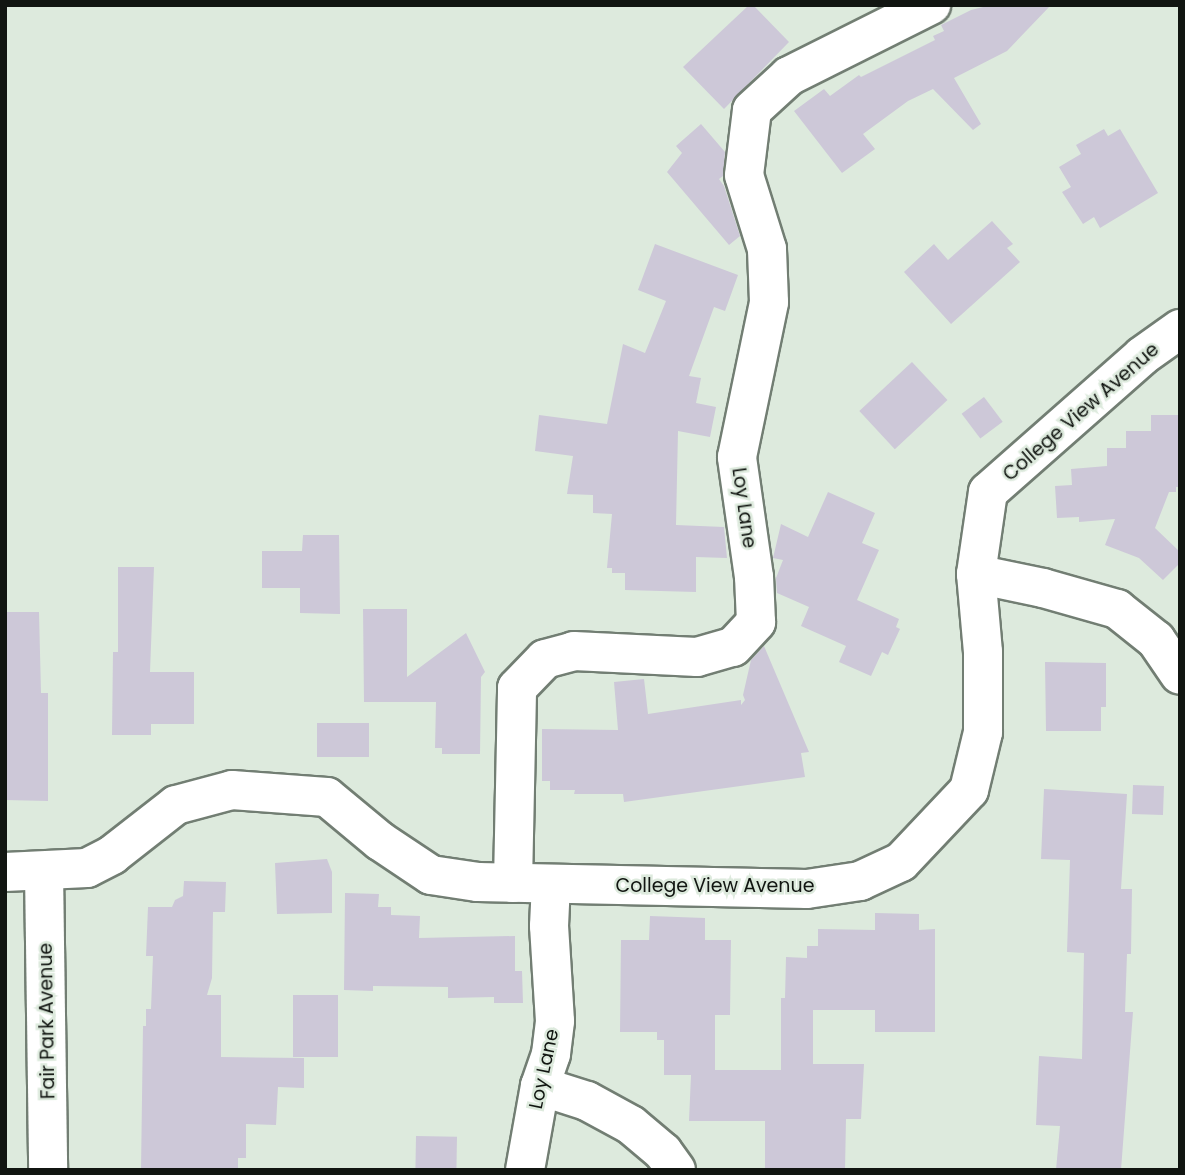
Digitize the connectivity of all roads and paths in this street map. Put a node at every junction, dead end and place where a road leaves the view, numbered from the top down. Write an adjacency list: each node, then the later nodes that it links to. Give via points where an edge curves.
1 (931, 5): 7 (street, Loy Lane, via 789,76 751,110 744,175 767,249 769,302 737,457 754,577 755,622 733,648 697,657 573,651 545,659 517,688)
2 (1180, 329): 3 (street, College View Avenue, via 1142,356 988,492)
3 (976, 574): 4 (street, via 1117,609 1156,640); 8 (street, College View Avenue, via 984,732 969,790 901,862 860,881 807,889)
4 (1180, 675)
5 (5, 872): 6 (street, College View Avenue)
6 (44, 872): 7 (street, College View Avenue, via 87,868 112,855 176,805 232,790 327,797 430,875); 10 (street, Fair Park Avenue)
7 (513, 883): 8 (street, College View Avenue)
8 (551, 884): 9 (street, Loy Lane, via 555,1021)
9 (541, 1086): 11 (street, Loy Lane); 12 (street, via 587,1101 631,1125 663,1152)
10 (48, 1170)
11 (524, 1170)
12 (676, 1170)

